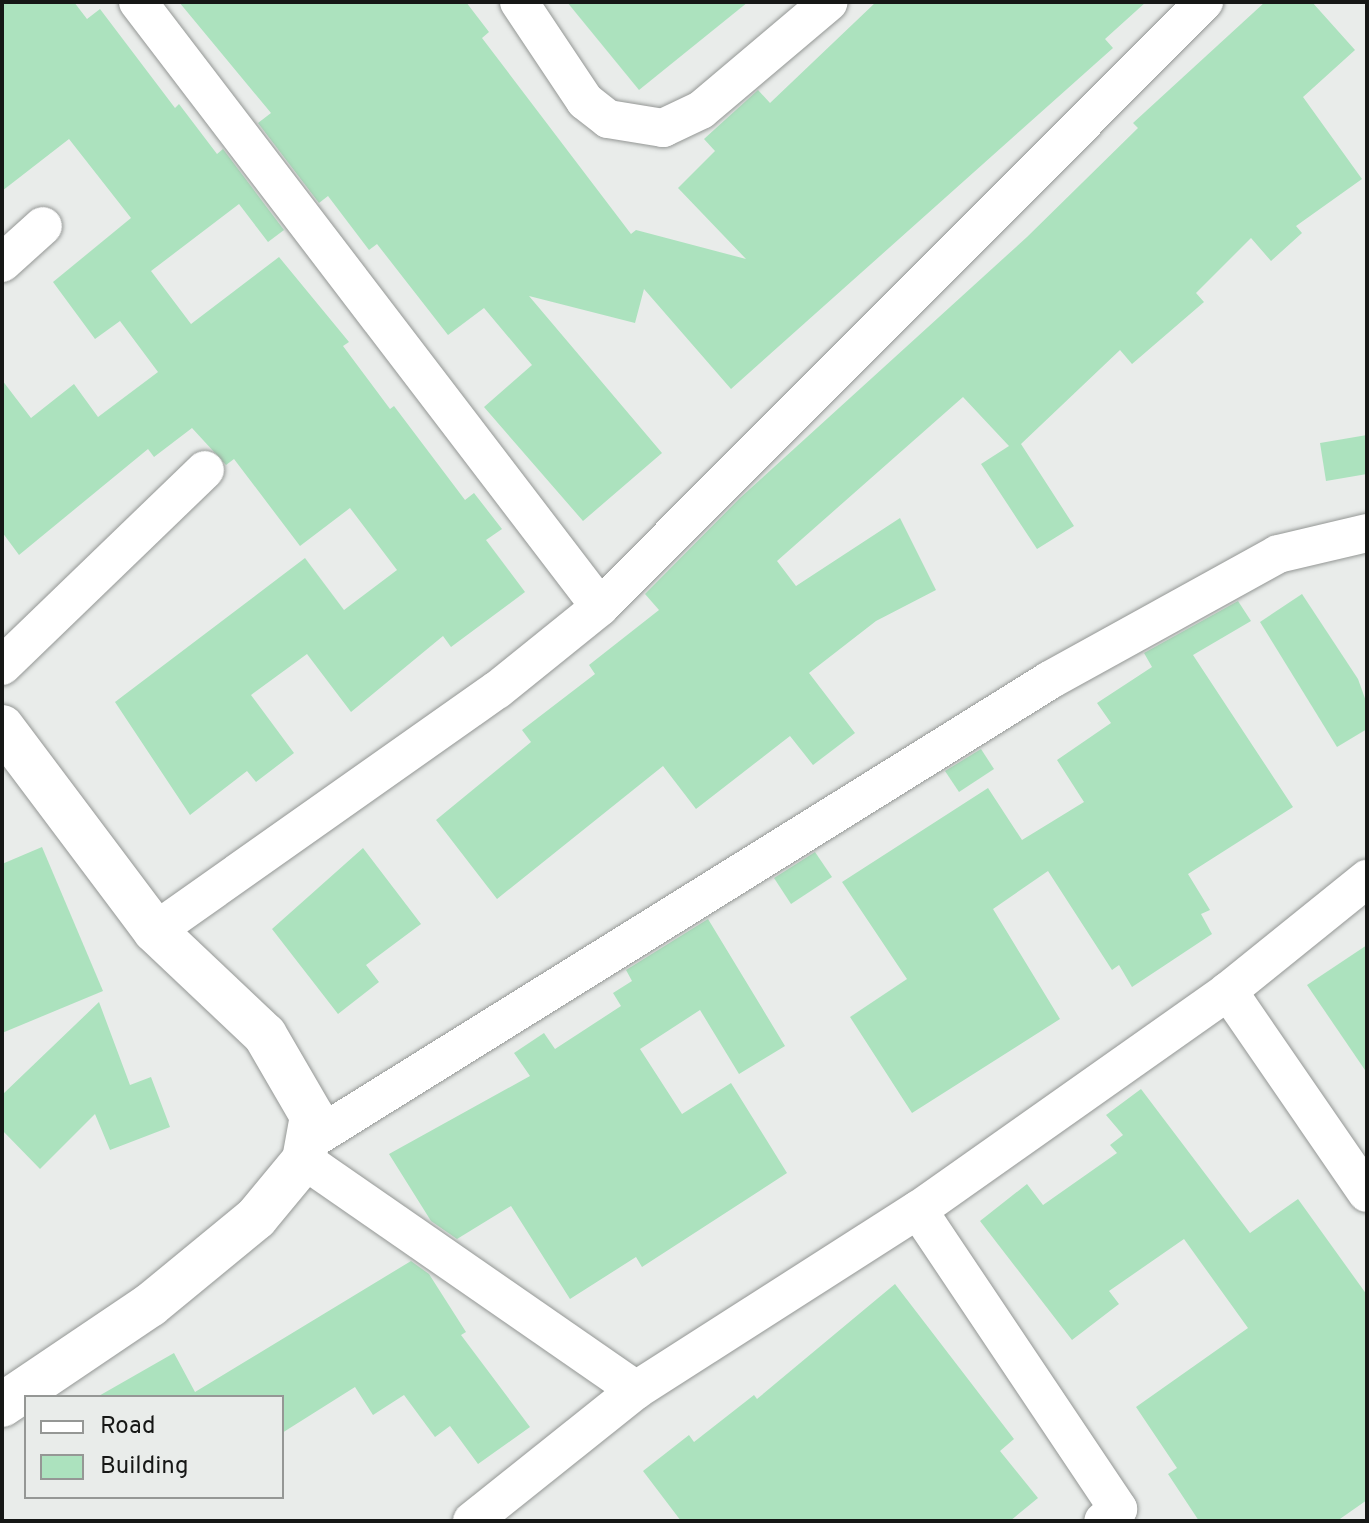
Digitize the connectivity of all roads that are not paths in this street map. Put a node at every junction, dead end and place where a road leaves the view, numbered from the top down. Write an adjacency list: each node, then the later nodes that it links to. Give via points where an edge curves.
1 (138, 2): 9 (street)
2 (519, 2): 3 (street, via 585,101 608,119 663,128 701,110)
3 (829, 2)
4 (1204, 2): 9 (street)
5 (43, 226): 6 (street)
6 (2, 263)
7 (205, 470): 10 (street)
8 (1367, 533): 15 (street, via 1278,554 1050,680)
9 (600, 607): 13 (street, via 497,690)
10 (2, 666)
11 (2, 727): 13 (street)
12 (1367, 879): 14 (street)
13 (155, 931): 15 (street, via 265,1035 312,1116)
14 (1228, 991): 16 (street); 17 (street)
15 (307, 1150): 18 (street); 19 (street, via 244,1228 150,1305)
16 (1367, 1193)
17 (918, 1210): 18 (street); 20 (street)
18 (636, 1390): 21 (street)
19 (2, 1405)
20 (1116, 1517)
21 (472, 1521)

